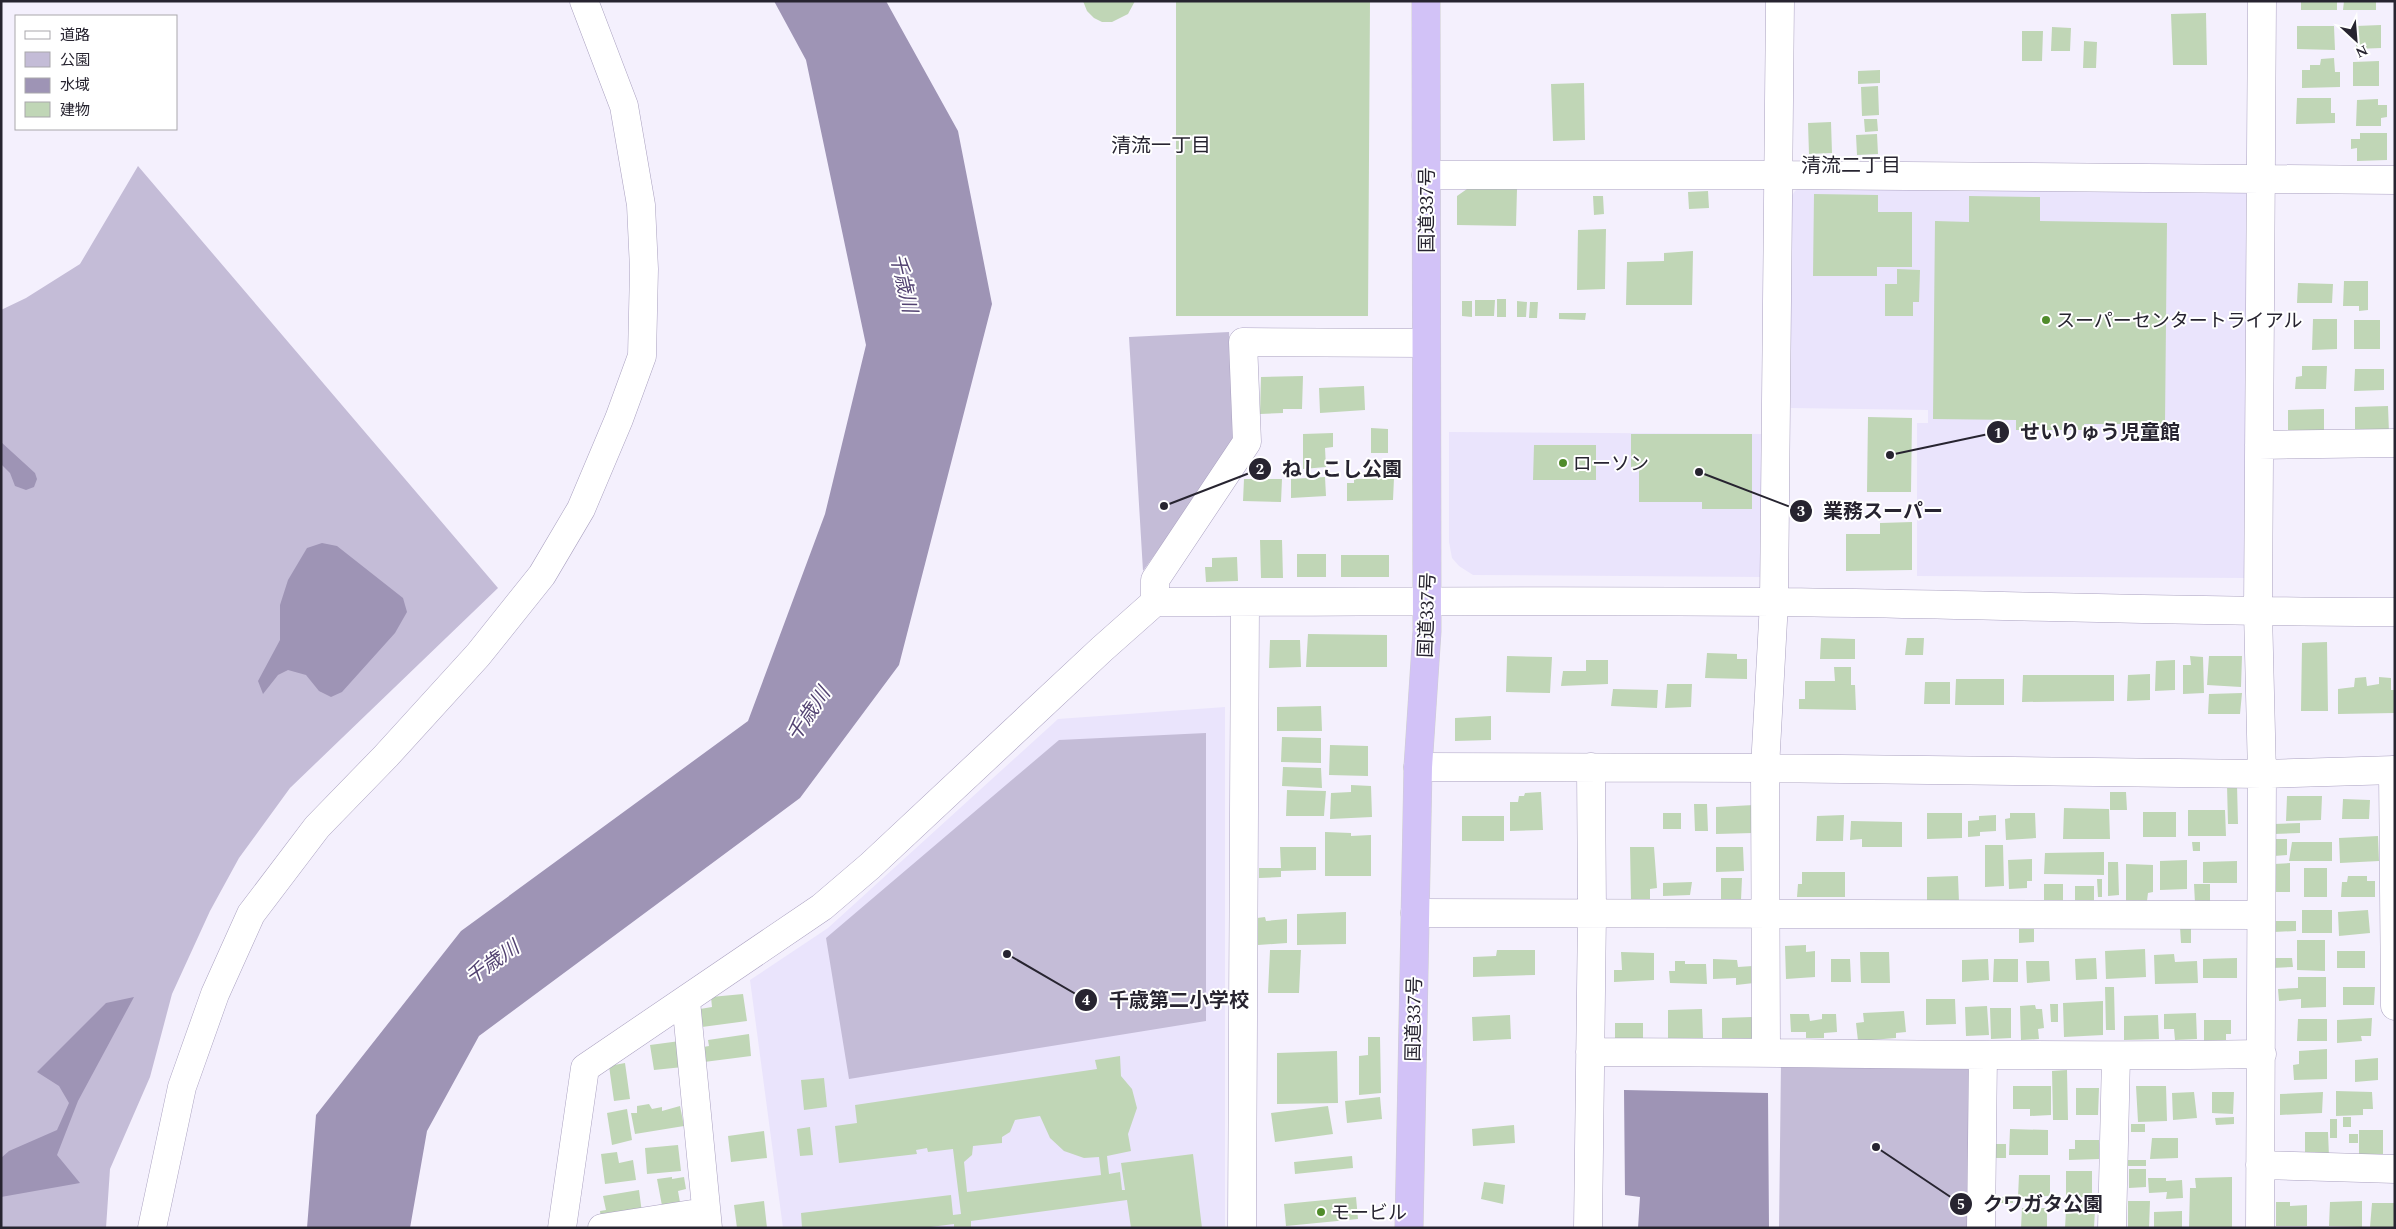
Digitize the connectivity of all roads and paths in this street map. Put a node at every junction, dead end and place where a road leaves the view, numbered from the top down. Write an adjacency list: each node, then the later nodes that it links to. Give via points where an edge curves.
1 (584, 1): 38 (street, via 624,106 641,205 644,269 642,356 581,509 542,574 478,655 317,826 251,914 215,994 182,1087)
2 (1426, 1): 5 (highway, 国道337号)
3 (1780, 1): 6 (street)
4 (2262, 1): 7 (street)
5 (1426, 175): 6 (street); 9 (highway, 国道337号)
6 (1778, 175): 7 (street); 15 (street)
7 (2261, 180): 8 (street); 11 (street)
8 (2395, 180)
9 (1426, 343): 12 (highway, 国道337号); 13 (street, via 1243,342 1247,442 1154,580)
10 (2395, 443): 11 (street)
11 (2259, 445): 16 (street)
12 (1427, 601): 14 (street); 15 (street); 18 (highway, 国道337号)
13 (1155, 602): 14 (street); 28 (street, via 864,872 822,907)
14 (1245, 602): 41 (street)
15 (1774, 602): 16 (street); 20 (street)
16 (2258, 612): 17 (street); 22 (street)
17 (2395, 612)
18 (1418, 767): 19 (street); 25 (highway, 国道337号)
19 (1591, 767): 20 (street); 26 (street)
20 (1765, 768): 22 (street); 24 (street)
21 (2394, 770): 22 (street); 23 (street)
22 (2262, 774): 27 (street)
23 (2394, 902): 29 (street)
24 (1766, 912): 26 (street); 27 (street); 31 (street)
25 (1415, 913): 26 (street); 42 (highway, 国道337号)
26 (1592, 913): 30 (street)
27 (2261, 915): 32 (street)
28 (686, 1001): 37 (street); 39 (street, via 585,1068)
29 (2395, 1006)
30 (1590, 1052): 31 (street); 43 (street)
31 (1766, 1052): 33 (street)
32 (2262, 1054): 34 (street); 35 (street)
33 (1983, 1055): 34 (street); 44 (street)
34 (2116, 1057): 45 (street)
35 (2260, 1165): 36 (street); 46 (street)
36 (2395, 1169)
37 (706, 1220): 40 (street)
38 (152, 1228)
39 (562, 1228)
40 (602, 1228)
41 (1242, 1228)
42 (1409, 1228)
43 (1588, 1228)
44 (1982, 1228)
45 (2112, 1228)
46 (2260, 1228)

